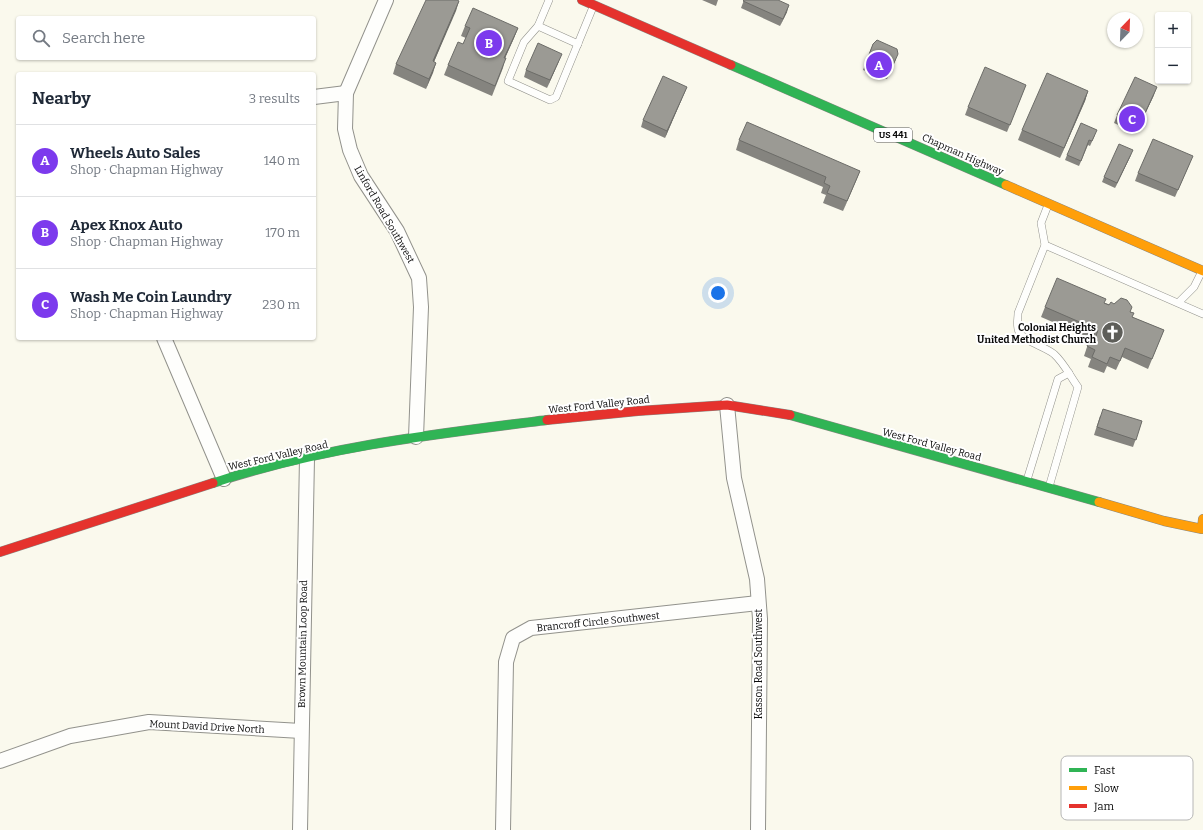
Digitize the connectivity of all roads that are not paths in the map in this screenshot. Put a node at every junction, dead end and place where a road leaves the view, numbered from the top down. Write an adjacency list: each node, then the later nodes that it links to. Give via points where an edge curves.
1 (386, 0): 7 (street, Linford Road Southwest)
2 (549, 0): 5 (lane)
3 (582, 0): 4 (main road, Chapman Highway / US 441)
4 (594, 5): 6 (lane); 9 (main road, Chapman Highway / US 441)
5 (538, 26): 6 (lane); 6 (lane, via 524,42 508,81 550,100 556,97)
6 (578, 44)
7 (346, 93): 8 (street); 17 (street, Linford Road Southwest, via 345,129 350,150 361,176 397,231 419,278 421,307)
8 (316, 97)
9 (1049, 204): 10 (lane, via 1041,223); 11 (main road, Chapman Highway / US 441)
10 (1045, 245): 12 (lane); 15 (lane, via 1018,313 1017,324 1019,332 1052,353)
11 (1202, 271): 12 (lane, via 1194,288)
12 (1179, 302): 13 (lane)
13 (1203, 314)
14 (165, 340): 19 (street)
15 (1069, 373): 20 (lane, via 1058,379); 21 (lane, via 1078,387)
16 (727, 405): 17 (main road, West Ford Valley Road, via 555,419); 20 (main road, West Ford Valley Road, via 803,418); 24 (street, Kasson Road Southwest, via 734,478 757,579)
17 (416, 437): 18 (main road, West Ford Valley Road)
18 (307, 458): 19 (main road, West Ford Valley Road); 25 (street, Brown Mountain Loop Road)
19 (224, 479): 23 (main road, West Ford Valley Road)
20 (1026, 481): 21 (main road, West Ford Valley Road)
21 (1049, 487): 22 (main road, West Ford Valley Road, via 1128,511)
22 (1203, 527)
23 (0, 552)
24 (758, 603): 28 (street, Brancroff Circle Southwest, via 531,628 513,638 506,662); 29 (street, Kasson Road Southwest)
25 (300, 731): 26 (street, Mount David Drive North, via 149,722 70,736); 27 (street, Brown Mountain Loop Road)
26 (0, 761)
27 (300, 830)
28 (503, 830)
29 (758, 830)

